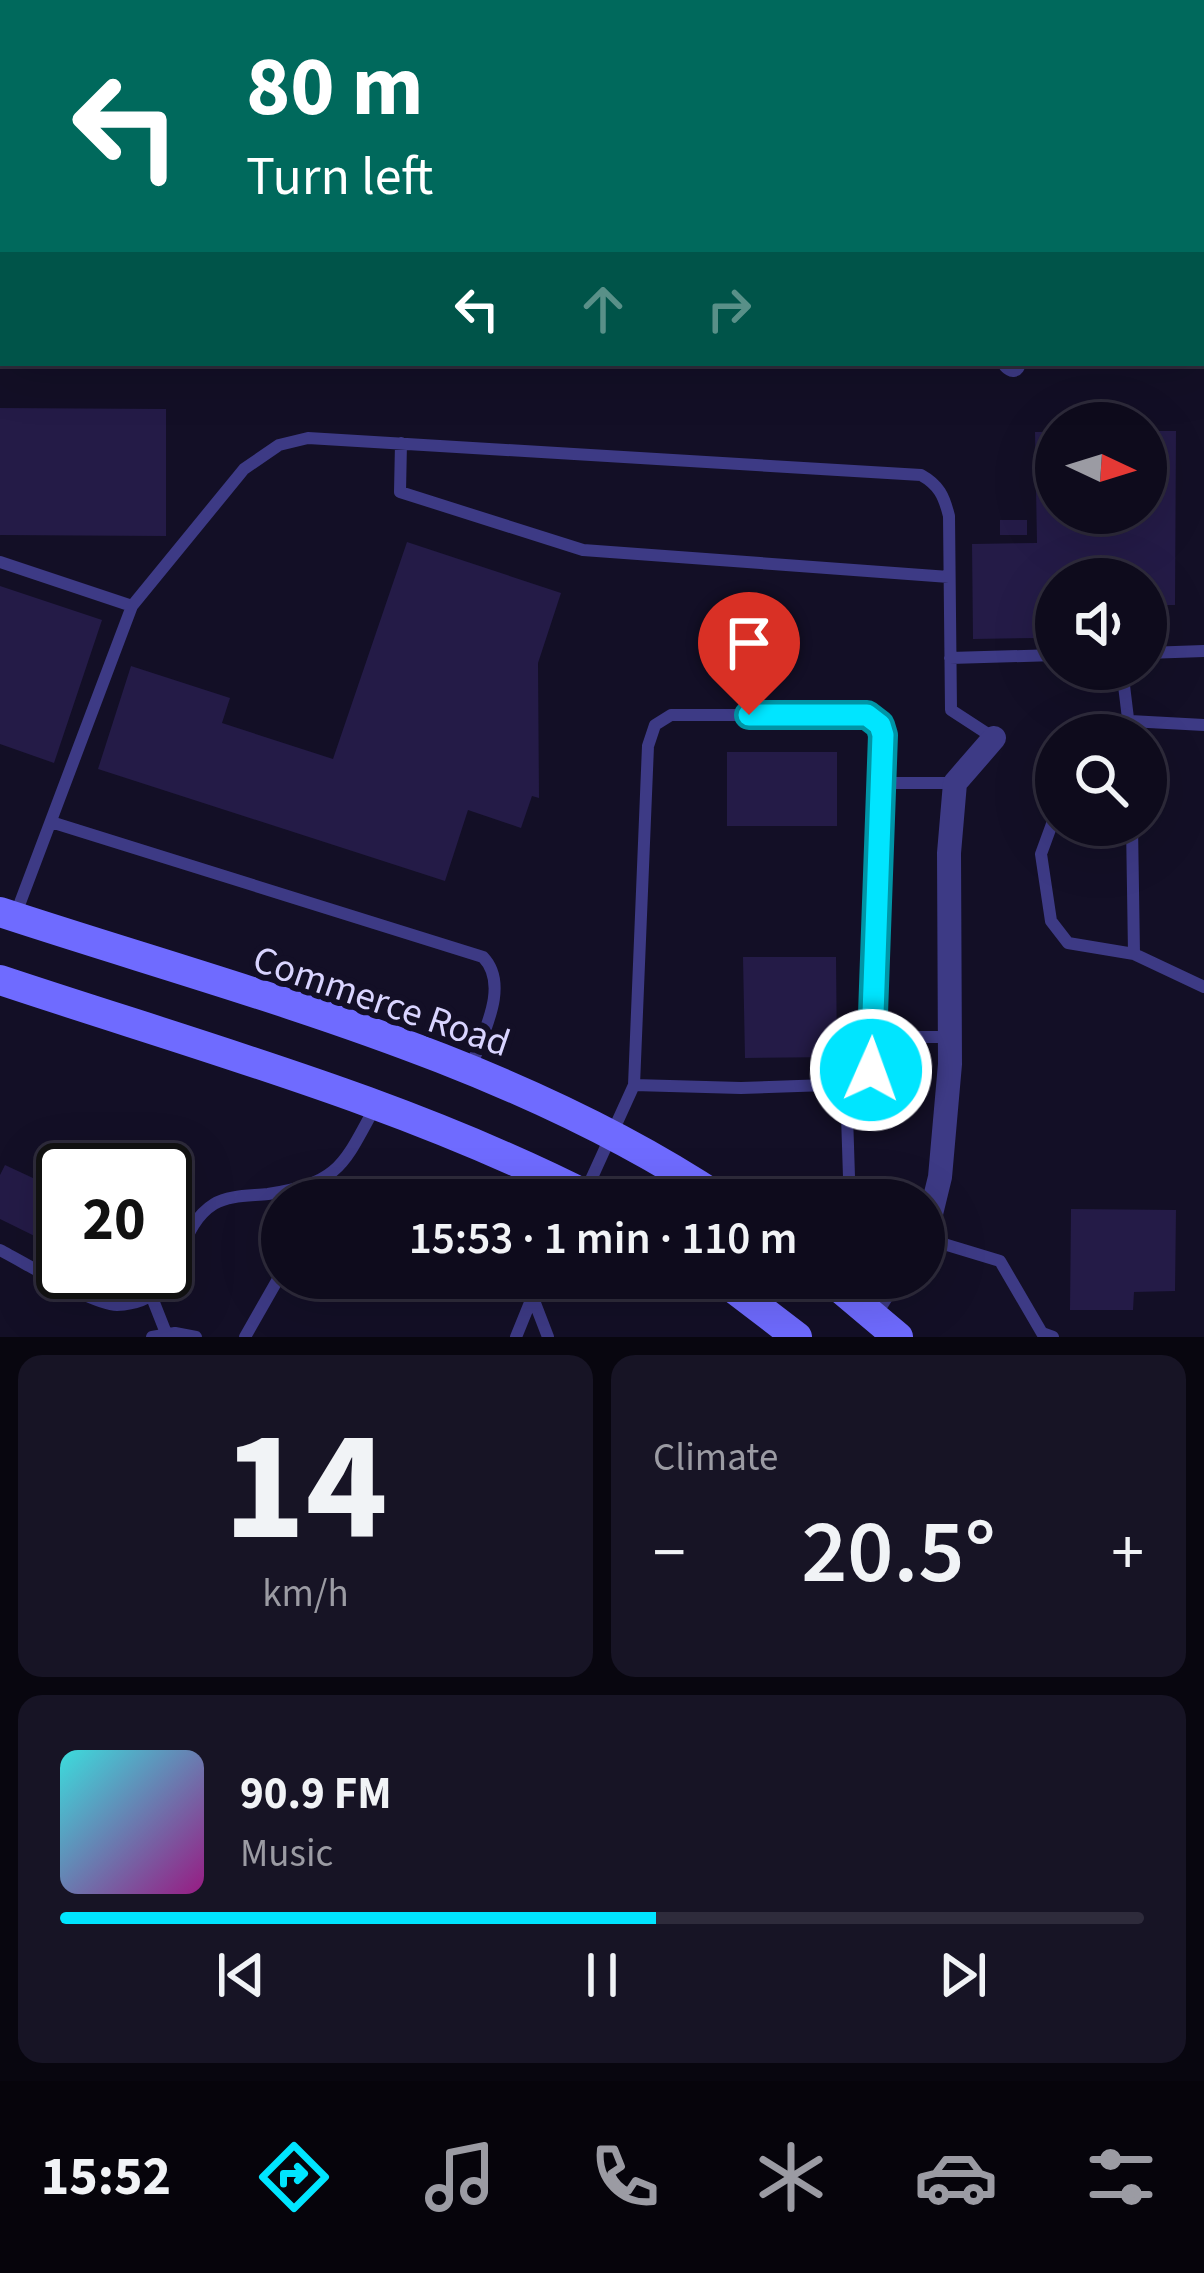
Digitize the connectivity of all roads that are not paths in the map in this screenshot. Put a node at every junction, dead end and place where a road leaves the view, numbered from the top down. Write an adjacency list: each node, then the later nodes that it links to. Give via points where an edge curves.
1 (401, 443): 3 (lane, via 400,492 583,550); 3 (lane, via 907,472 934,482 944,498); 4 (lane, via 308,438 260,455)
2 (0, 562): 4 (lane)
3 (949, 577): 8 (lane)
4 (132, 606): 14 (lane)
5 (1204, 651): 6 (lane)
6 (1167, 652)
7 (1035, 656): 8 (lane)
8 (950, 658): 11 (lane, via 951,710)
9 (1204, 725): 10 (lane)
10 (1167, 726)
11 (994, 738): 13 (street)
12 (883, 783): 13 (lane); 22 (lane); 25 (lane, via 883,735 867,715 670,715 656,725 648,746)
13 (955, 783): 21 (street)
14 (51, 822): 17 (lane); 23 (lane, via 483,957 495,995)
15 (1044, 846): 18 (lane, via 1051,921 1068,943)
16 (1132, 846): 18 (lane)
17 (8, 915): 23 (main road, Commerce Road)
18 (1134, 954): 20 (lane)
19 (0, 980): 26 (main road)
20 (1204, 987)
21 (950, 1036): 22 (lane); 32 (street)
22 (872, 1037): 24 (lane, via 868,1077)
23 (470, 1070): 27 (main road, Commerce Road)
24 (846, 1084): 25 (lane); 31 (lane)
25 (634, 1085): 27 (lane)
26 (375, 1106): 28 (main road); 33 (lane, via 352,1150 322,1182 225,1200 205,1211)
27 (613, 1135): 29 (lane); 30 (main road, Commerce Road)
28 (550, 1179)
29 (594, 1179)
30 (687, 1179)
31 (850, 1179)
32 (939, 1179)
33 (192, 1235)
34 (945, 1244): 54 (lane, via 1000,1261 1042,1333)
35 (0, 1250): 36 (lane)
36 (36, 1268)
37 (96, 1299): 38 (lane, via 118,1305)
38 (138, 1299)
39 (152, 1299): 47 (lane)
40 (267, 1299): 49 (lane)
41 (532, 1299): 50 (lane)
42 (534, 1299): 51 (lane)
43 (747, 1299): 52 (main road)
44 (853, 1299): 46 (main road)
45 (879, 1299): 46 (street)
46 (870, 1313): 53 (main road)
47 (159, 1335): 48 (lane)
48 (196, 1337)
49 (245, 1337)
50 (516, 1337)
51 (548, 1337)
52 (797, 1337)
53 (898, 1337)
54 (1053, 1337)

